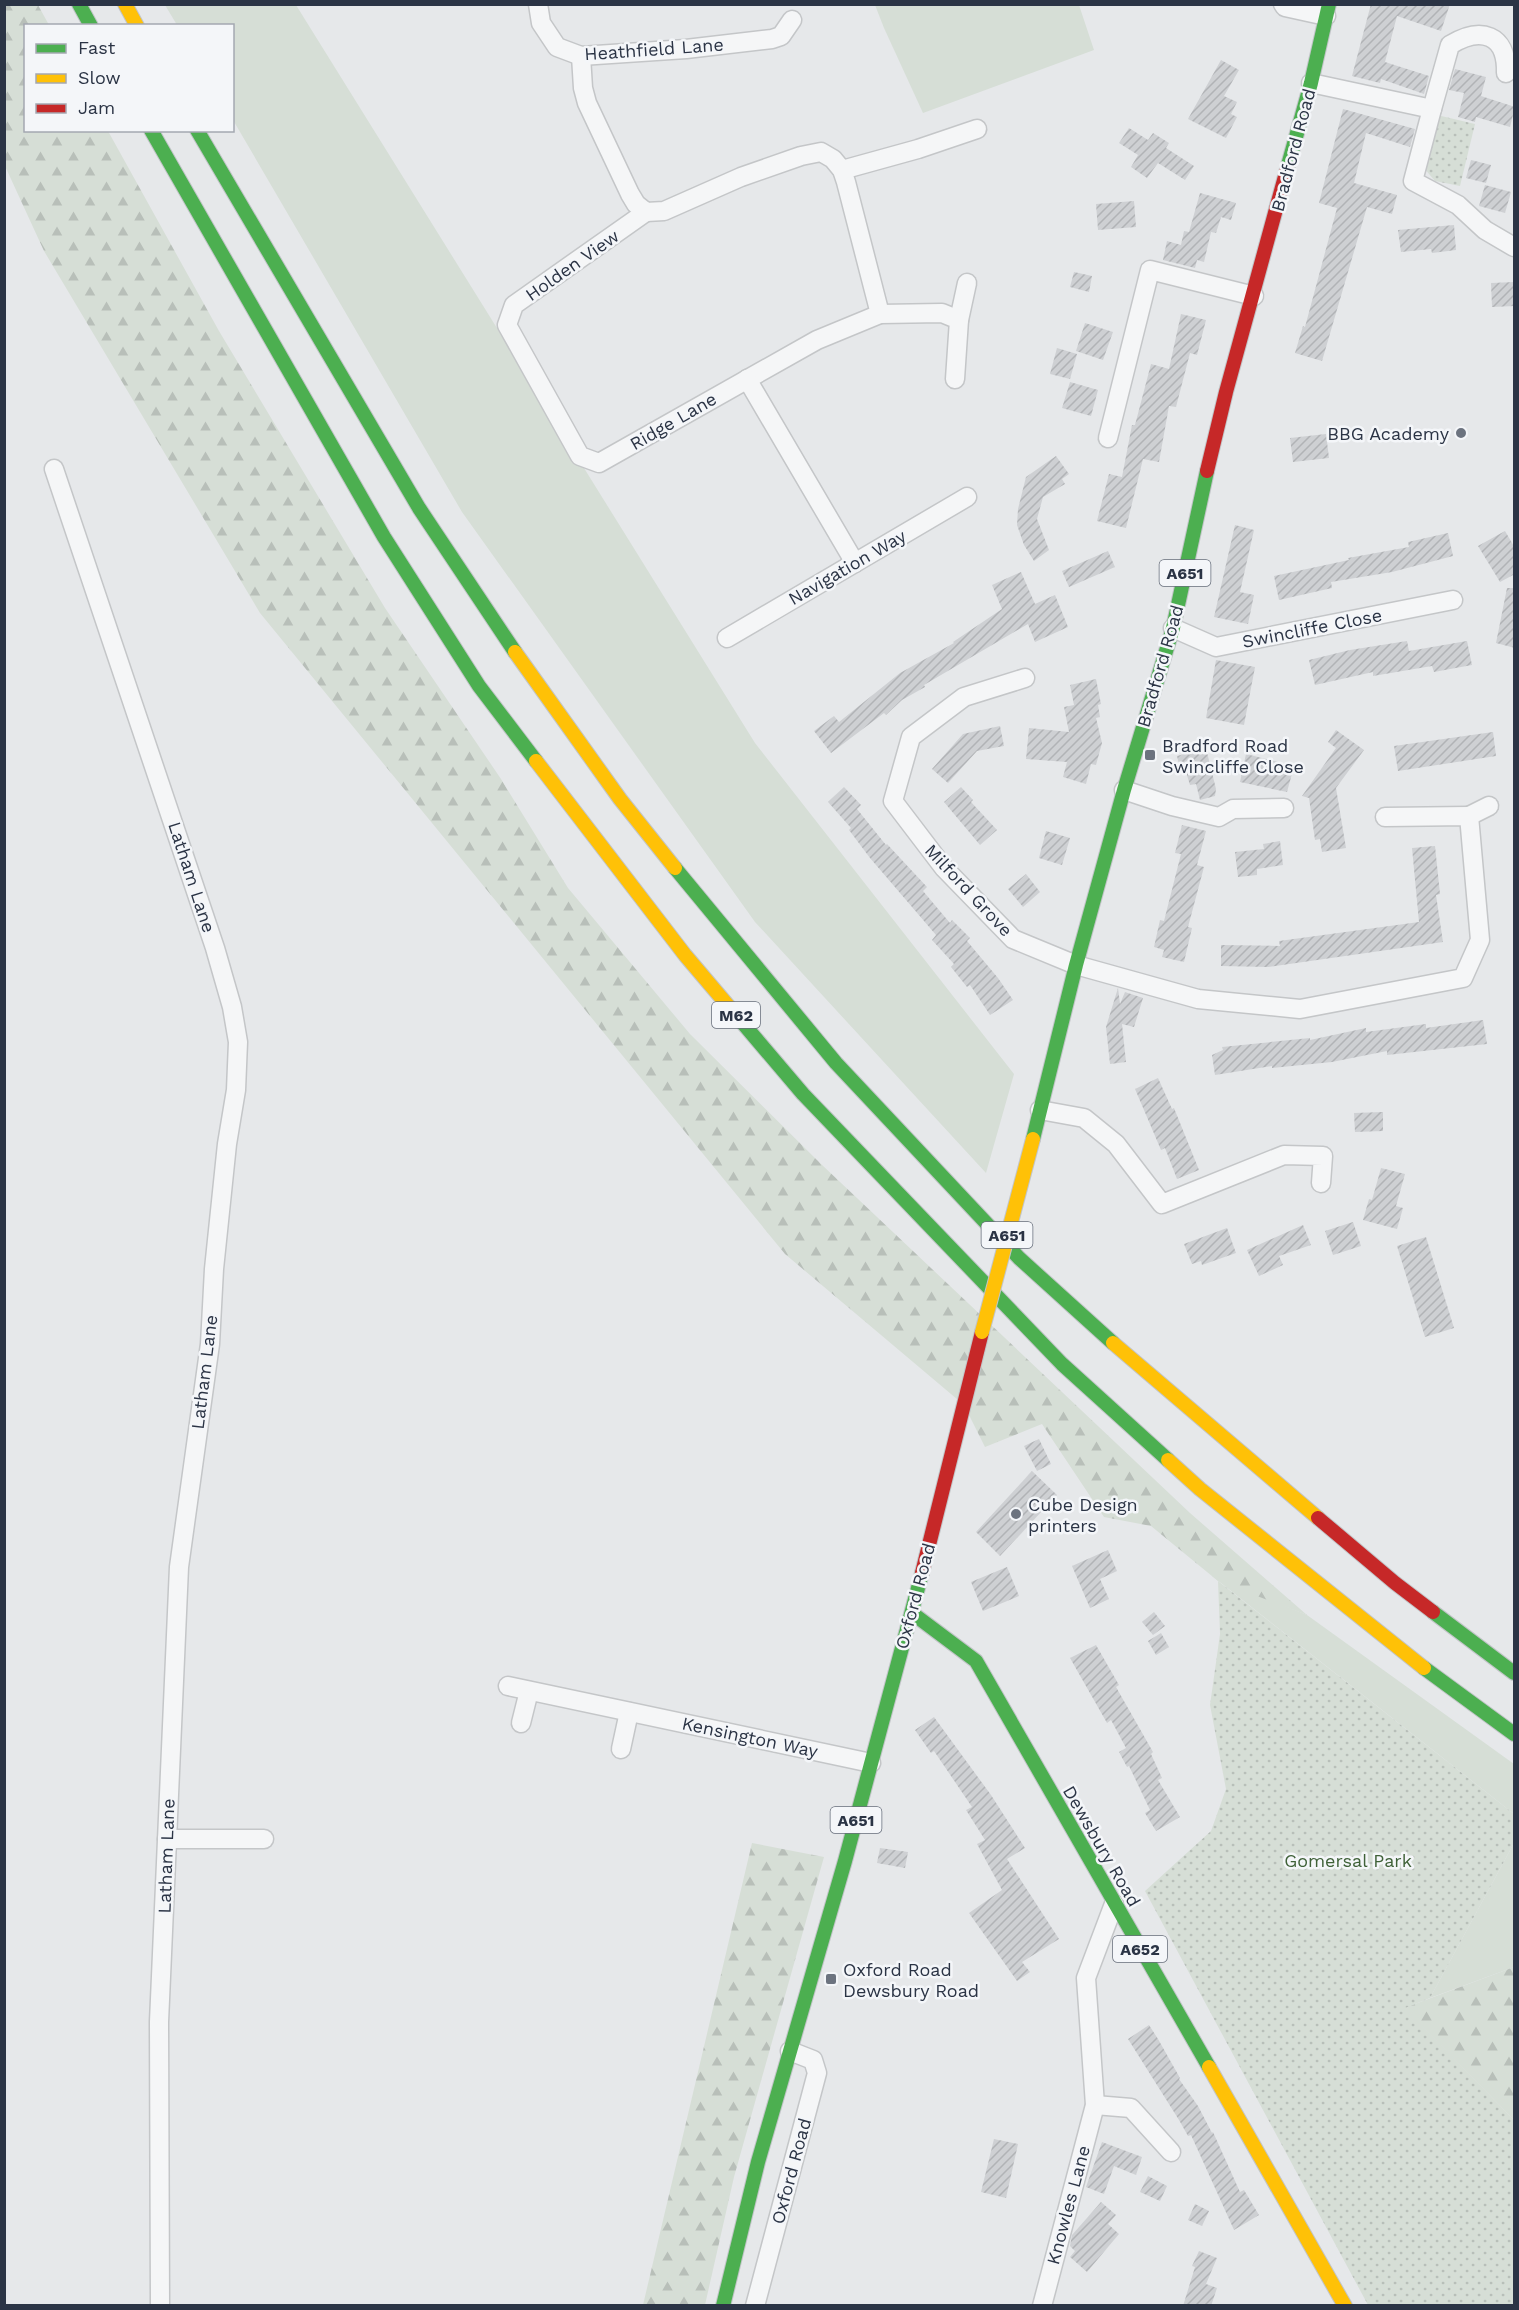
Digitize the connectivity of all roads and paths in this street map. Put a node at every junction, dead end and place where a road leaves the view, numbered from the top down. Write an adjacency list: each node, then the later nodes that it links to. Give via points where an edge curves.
1 (79, 4): 7 (main road)
2 (125, 4): 8 (main road)
3 (538, 4): 9 (street, Heathfield Lane, via 547,35 557,46)
4 (1283, 4): 5 (street)
5 (1328, 10): 11 (main road, Bradford Road / A651)
6 (792, 20): 9 (street, Heathfield Lane, via 781,36 772,39)
7 (90, 24)
8 (136, 24)
9 (581, 56): 17 (street, via 587,103 630,194)
10 (1506, 73): 12 (street, via 1504,50 1497,41 1479,33 1463,38 1450,45)
11 (1311, 83): 12 (street); 20 (main road, Bradford Road / A651)
12 (1432, 109): 18 (street, via 1413,181 1458,205 1485,230)
13 (977, 129): 16 (street)
14 (152, 132): 49 (main road, M62, via 384,537 479,686 685,955 788,1076 1071,1372 1200,1489 1358,1617)
15 (198, 132): 44 (main road, M62, via 419,508 520,660 627,808 836,1063 1019,1258 1129,1358 1395,1583)
16 (842, 170): 17 (street, via 821,152 801,156 664,211); 21 (street)
17 (646, 212): 26 (street, Holden View, via 514,305 507,325 580,456)
18 (1515, 247)
19 (967, 283): 22 (street)
20 (1254, 296): 25 (street, via 1150,270); 31 (main road, Bradford Road / A651, via 1204,482)
21 (880, 314): 22 (street, via 942,313); 23 (street, Ridge Lane, via 817,340)
22 (959, 320): 24 (street)
23 (747, 379): 26 (street, Ridge Lane); 29 (street)
24 (954, 379)
25 (1108, 438)
26 (598, 463)
27 (54, 469): 52 (street, Latham Lane, via 215,948 238,1042 210,1344 179,1567)
28 (967, 497): 29 (street, Navigation Way)
29 (855, 563): 32 (street, Navigation Way)
30 (1453, 600): 31 (street, Swincliffe Close, via 1216,647)
31 (1173, 628): 34 (main road, Bradford Road / A651)
32 (727, 638)
33 (1025, 678): 39 (street, Milford Grove, via 964,697 912,737 893,801 944,868 1013,939)
34 (1124, 790): 36 (street, via 1219,818 1233,809); 39 (main road, Bradford Road / A651)
35 (1489, 806): 37 (street)
36 (1284, 808)
37 (1469, 816): 38 (street); 39 (street, via 1480,940 1463,978 1300,1009 1198,999)
38 (1385, 817)
39 (1076, 965): 40 (main road, Bradford Road / A651)
40 (1040, 1110): 41 (main road, Bradford Road / A651); 42 (street, via 1084,1118 1116,1144 1162,1204 1284,1155 1323,1156)
41 (1033, 1139): 43 (main road, Oxford Road / A651, bridge)
42 (1321, 1184)
43 (912, 1613): 51 (main road, Oxford Road / A651); 54 (main road, Dewsbury Road / A652, via 976,1661)
44 (1515, 1673)
45 (508, 1686): 46 (street, Kensington Way)
46 (529, 1691): 47 (street, Kensington Way); 48 (street)
47 (628, 1712): 50 (street); 51 (street, Kensington Way)
48 (521, 1722)
49 (1515, 1734)
50 (621, 1749)
51 (871, 1763): 55 (main road, Oxford Road / A651)
52 (167, 1839): 53 (street); 58 (street, Latham Lane, via 159,2022)
53 (264, 1839)
54 (1114, 1904): 56 (street, Knowles Lane, via 1086,1978); 62 (main road, Dewsbury Road / A652)
55 (790, 2051): 59 (main road, Oxford Road / A651); 60 (street, Oxford Road, via 813,2060 817,2073)
56 (1095, 2105): 57 (street, via 1131,2109); 61 (street, Knowles Lane)
57 (1171, 2152)
58 (160, 2306)
59 (723, 2306)
60 (755, 2306)
61 (1042, 2306)
62 (1345, 2306)

